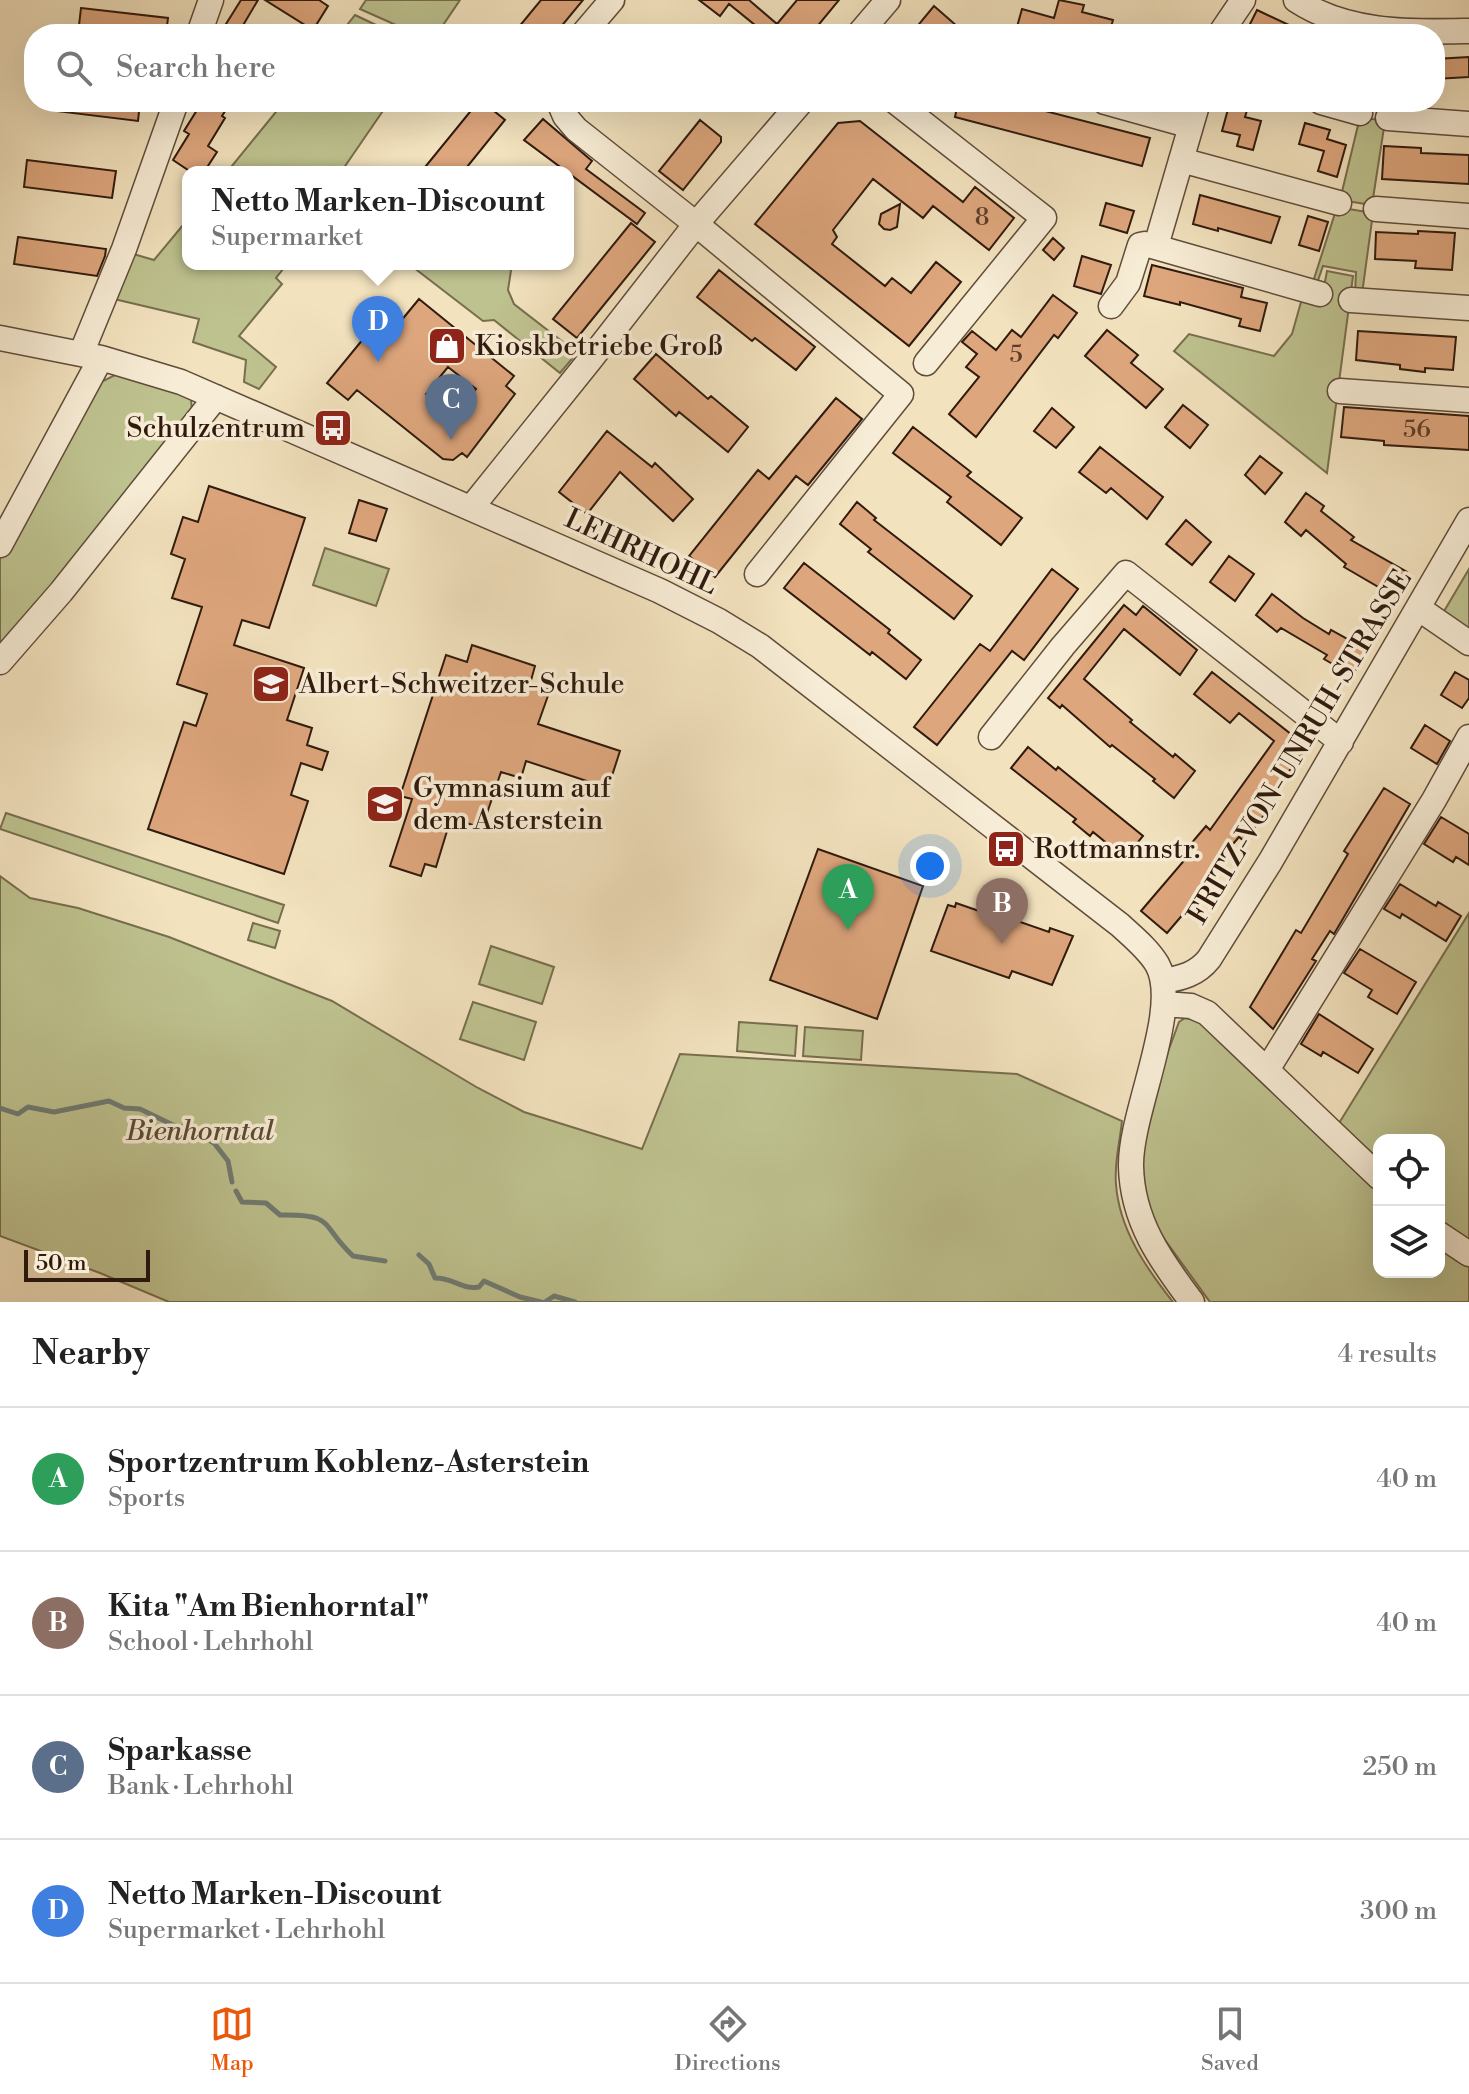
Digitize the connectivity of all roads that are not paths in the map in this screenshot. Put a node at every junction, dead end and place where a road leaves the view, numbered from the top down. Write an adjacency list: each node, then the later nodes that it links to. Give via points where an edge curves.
1 (211, 0): 6 (street)
2 (612, 0): 7 (street)
3 (888, 0): 8 (street)
4 (1243, 0): 9 (street)
5 (1296, 0): 10 (street)
6 (203, 24)
7 (592, 24)
8 (868, 24)
9 (1227, 24)
10 (1358, 24)
11 (1445, 31): 12 (street)
12 (1469, 31)
13 (172, 112): 35 (street)
14 (563, 112): 28 (street, via 576,129)
15 (792, 112): 28 (street)
16 (909, 112): 36 (street, via 1044,218)
17 (1141, 112): 23 (street)
18 (1195, 112): 23 (street)
19 (1356, 112): 20 (street)
20 (1360, 113)
21 (1388, 118): 22 (street)
22 (1469, 124)
23 (1191, 126): 24 (street)
24 (1181, 160): 25 (street); 29 (street)
25 (1339, 203)
26 (1376, 209): 27 (street)
27 (1469, 216)
28 (696, 224): 40 (street); 43 (street, via 901,394)
29 (1156, 246): 30 (street); 32 (street, via 1140,245 1128,283)
30 (1320, 294)
31 (1351, 300): 33 (street)
32 (1111, 306)
33 (1469, 308)
34 (0, 338): 35 (street, LEHRHOHL)
35 (91, 356): 38 (street, LEHRHOHL); 42 (street)
36 (926, 363)
37 (1340, 391): 39 (street)
38 (216, 397): 40 (street, LEHRHOHL); 46 (street)
39 (1469, 400)
40 (471, 508): 50 (street, LEHRHOHL, via 660,591 760,646 1120,925 1153,958)
41 (1469, 520): 44 (street, FRITZ-VON-UNRUH-STRASSE)
42 (0, 545)
43 (757, 574)
44 (1418, 608): 45 (street); 49 (street, FRITZ-VON-UNRUH-STRASSE)
45 (1469, 643)
46 (0, 662)
47 (991, 737): 49 (street, via 1126,573)
48 (1469, 737): 51 (street)
49 (1341, 742): 50 (street, FRITZ-VON-UNRUH-STRASSE, via 1209,959)
50 (1164, 992): 51 (street, via 1199,1008); 55 (street, via 1133,1136 1132,1175 1153,1249)
51 (1267, 1070): 52 (street)
52 (1373, 1171)
53 (1445, 1238): 54 (street)
54 (1469, 1254)
55 (1192, 1302)

